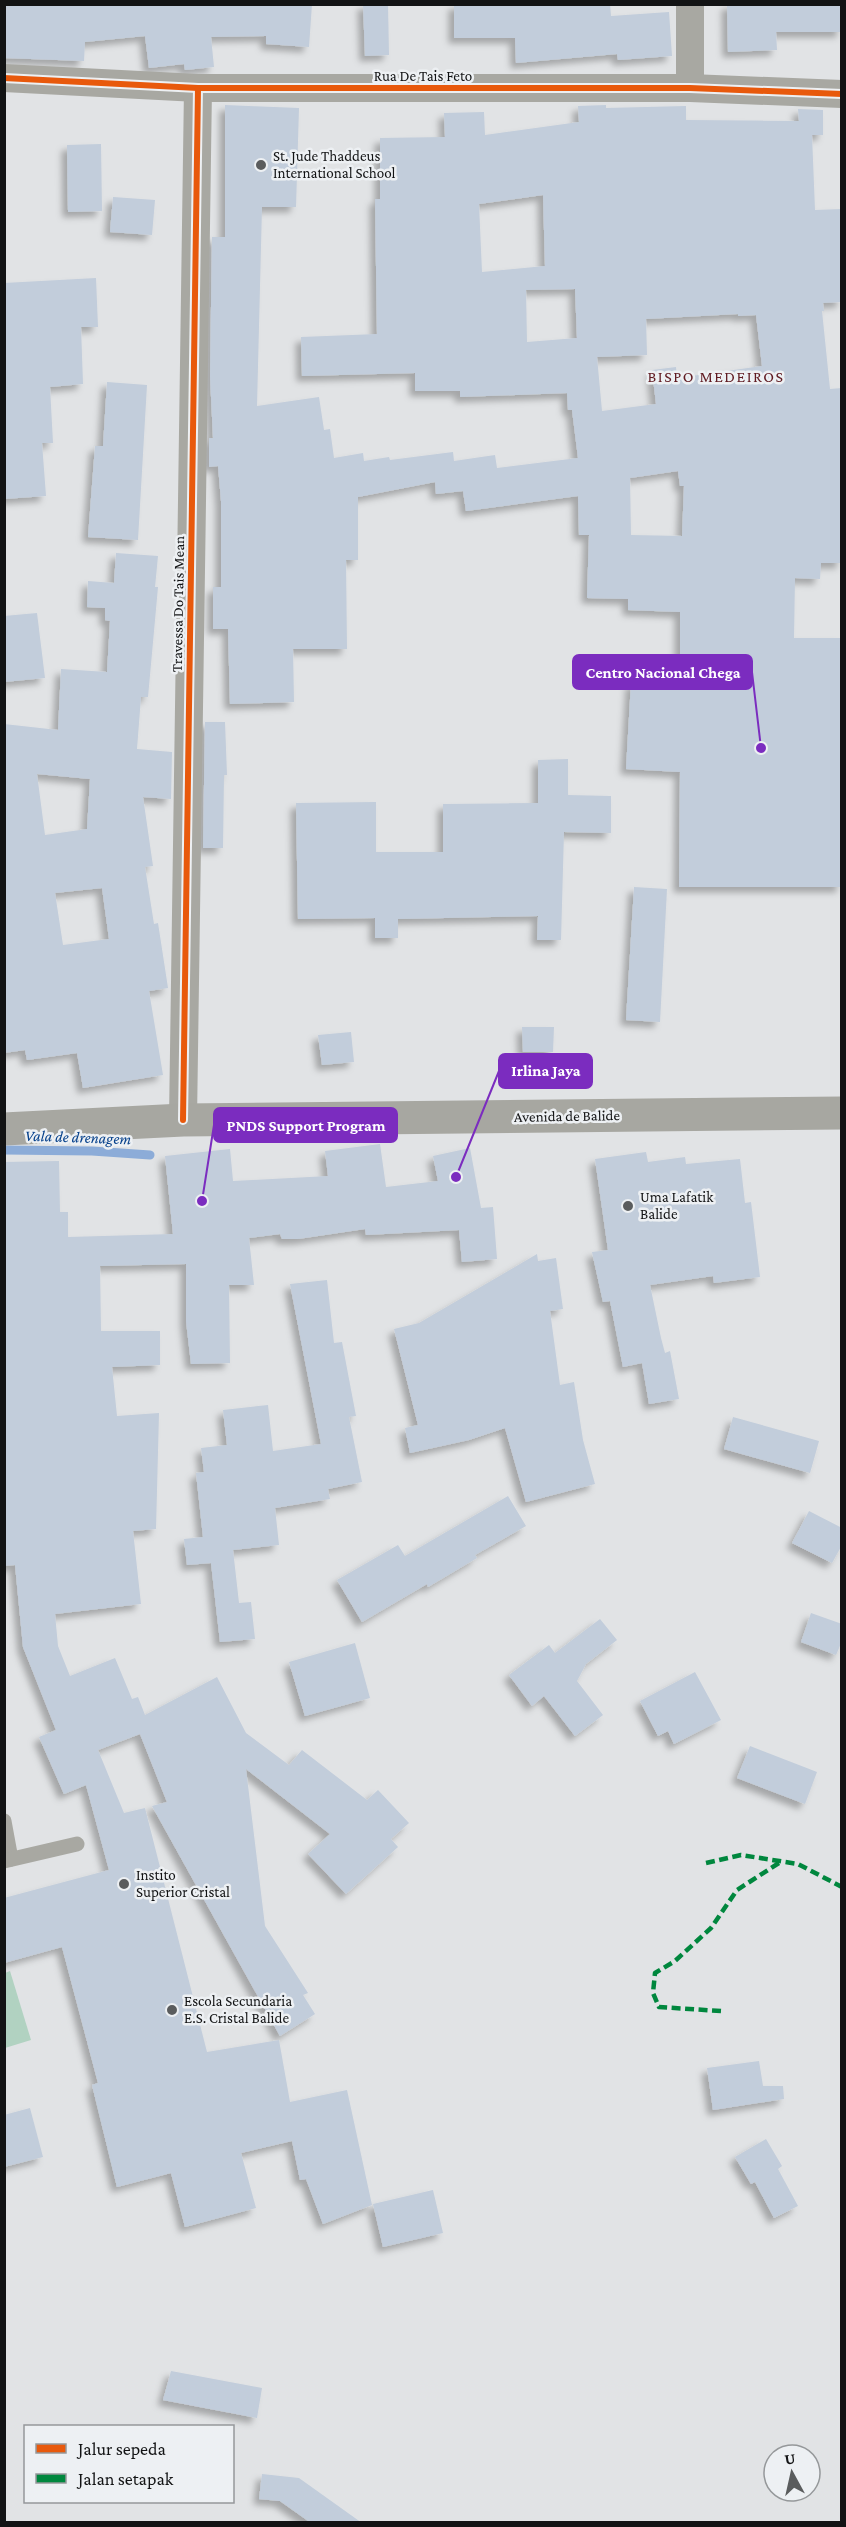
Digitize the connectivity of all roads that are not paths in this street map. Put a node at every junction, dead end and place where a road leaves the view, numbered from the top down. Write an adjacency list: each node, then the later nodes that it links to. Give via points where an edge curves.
1 (690, 4): 4 (street)
2 (4, 78): 3 (street, Rua De Tais Feto)
3 (198, 88): 4 (street, Rua De Tais Feto); 7 (street, Travessa Do Tais Mean)
4 (690, 88): 5 (street, Rua De Tais Feto)
5 (842, 94)
6 (842, 1113): 7 (main road, Avenida de Balide)
7 (183, 1120): 8 (main road, Avenida de Balide)
8 (4, 1129)
9 (4, 1821): 11 (lane)
10 (77, 1844): 11 (lane)
11 (8, 1860)

